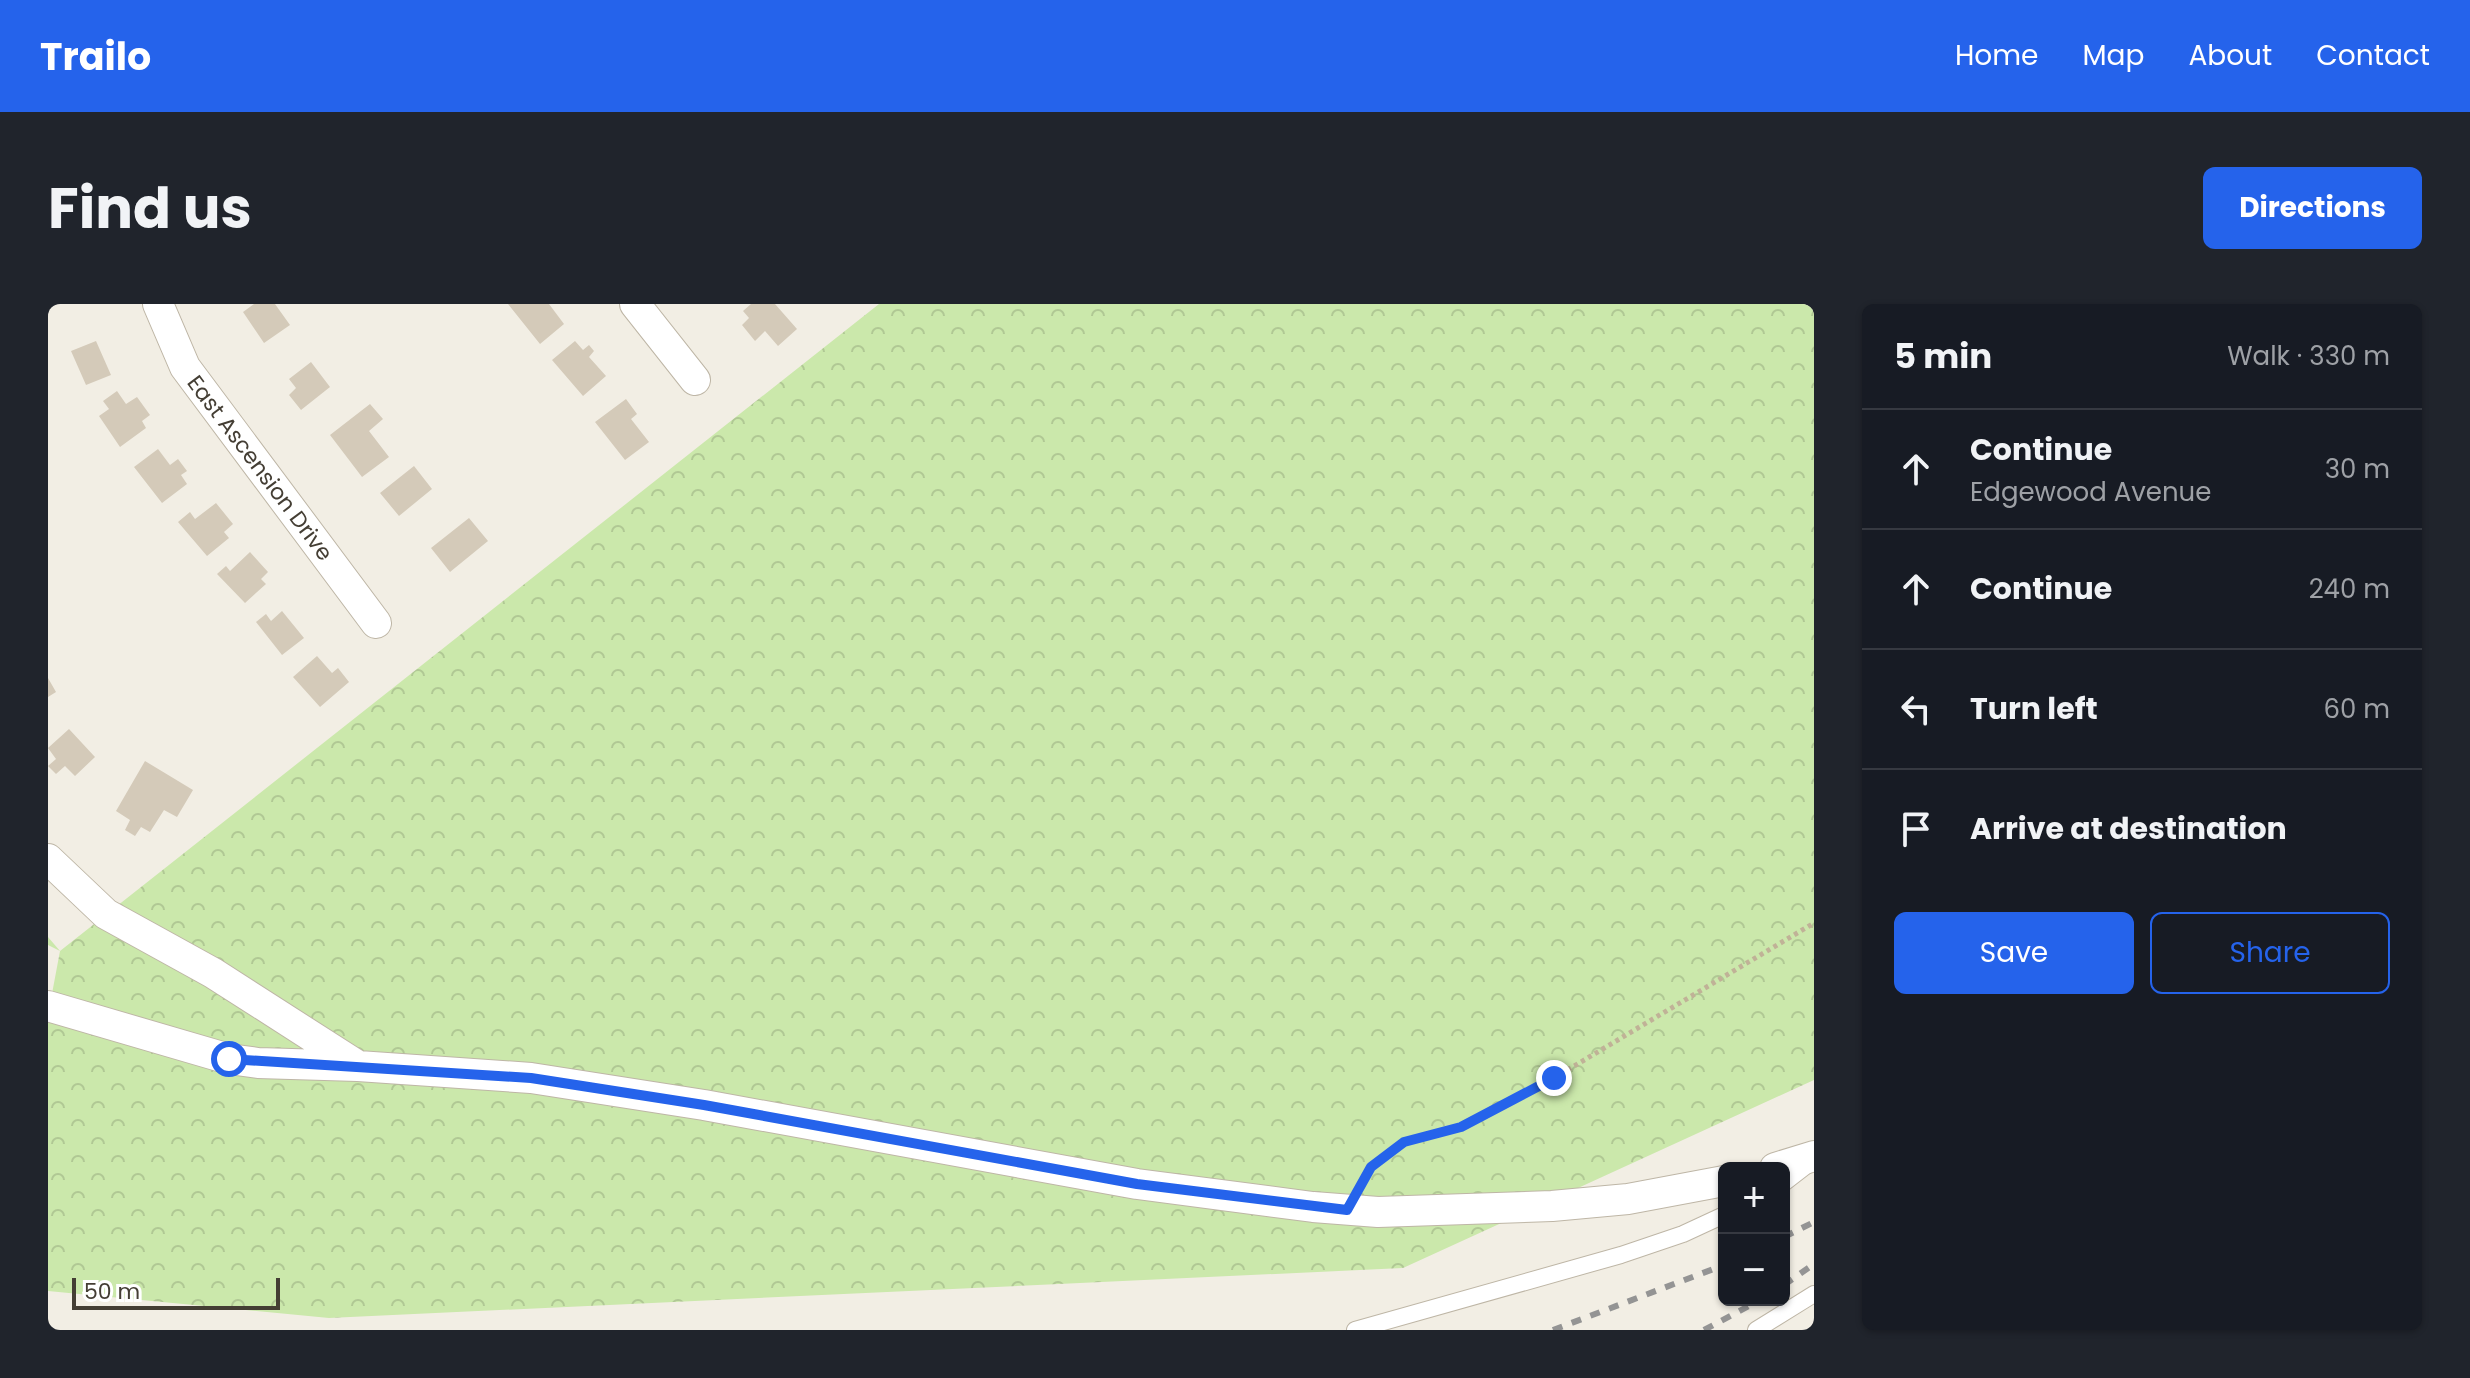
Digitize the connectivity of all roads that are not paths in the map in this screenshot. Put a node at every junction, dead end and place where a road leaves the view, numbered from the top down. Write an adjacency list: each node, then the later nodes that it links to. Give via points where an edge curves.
1 (158, 304): 4 (street, East Ascension Drive, via 185,367)
2 (635, 304): 3 (street)
3 (695, 380)
4 (376, 623)
5 (48, 859): 7 (street, via 106,914 213,973)
6 (48, 1006): 7 (street, via 229,1059)
7 (358, 1066): 11 (street, via 531,1078 1137,1184 1347,1210 1552,1206)
8 (1814, 1158): 9 (street); 10 (lane)
9 (1790, 1164)
10 (1790, 1178)
11 (1718, 1182)
12 (1718, 1218): 14 (lane, via 1621,1255)
13 (1814, 1294): 15 (lane)
14 (1355, 1330)
15 (1756, 1330)

